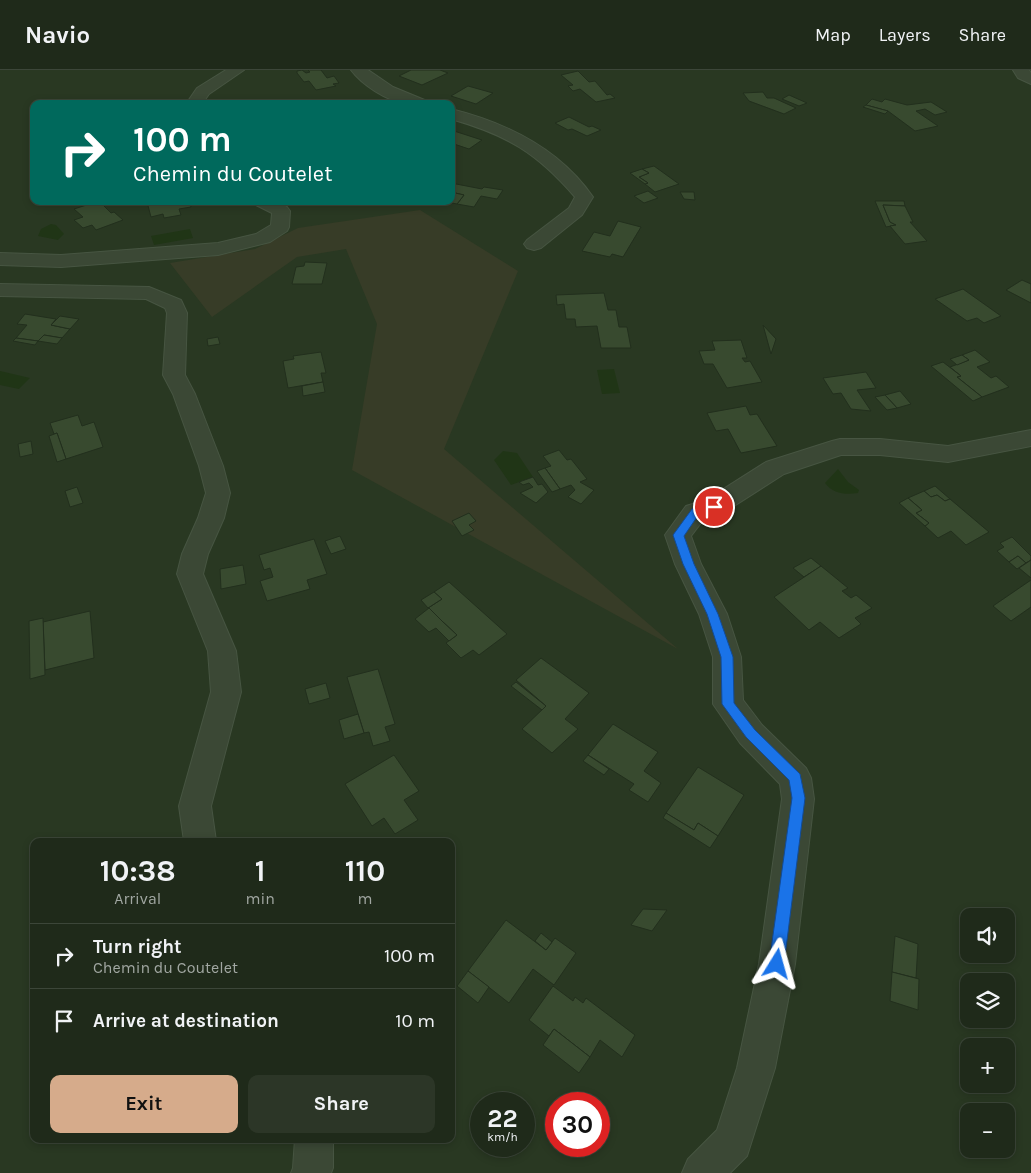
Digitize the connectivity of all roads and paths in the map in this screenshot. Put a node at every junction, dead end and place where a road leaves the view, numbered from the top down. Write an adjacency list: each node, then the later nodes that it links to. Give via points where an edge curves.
1 (236, 70): 5 (street, via 203,91)
2 (358, 70): 6 (street, via 372,83)
3 (1021, 70): 4 (street)
4 (1031, 79)
5 (197, 100)
6 (411, 100)
7 (455, 115): 9 (street, via 510,134 563,172 584,197 576,211)
8 (270, 205): 10 (street, via 281,211 280,227 263,238 218,249 61,261)
9 (534, 244)
10 (0, 259)
11 (0, 290): 13 (street, via 149,293 174,304 177,313 174,375 211,466 218,493 190,574 222,651 226,692 195,806)
12 (1031, 438): 16 (street, via 948,454 880,447 840,447 775,468 714,507 695,512 678,535 688,564 713,614 727,657 728,704 751,734 795,778 798,798 777,964 756,1068 734,1142)
13 (200, 838)
14 (314, 1143): 15 (street)
15 (311, 1173)
16 (702, 1173)

